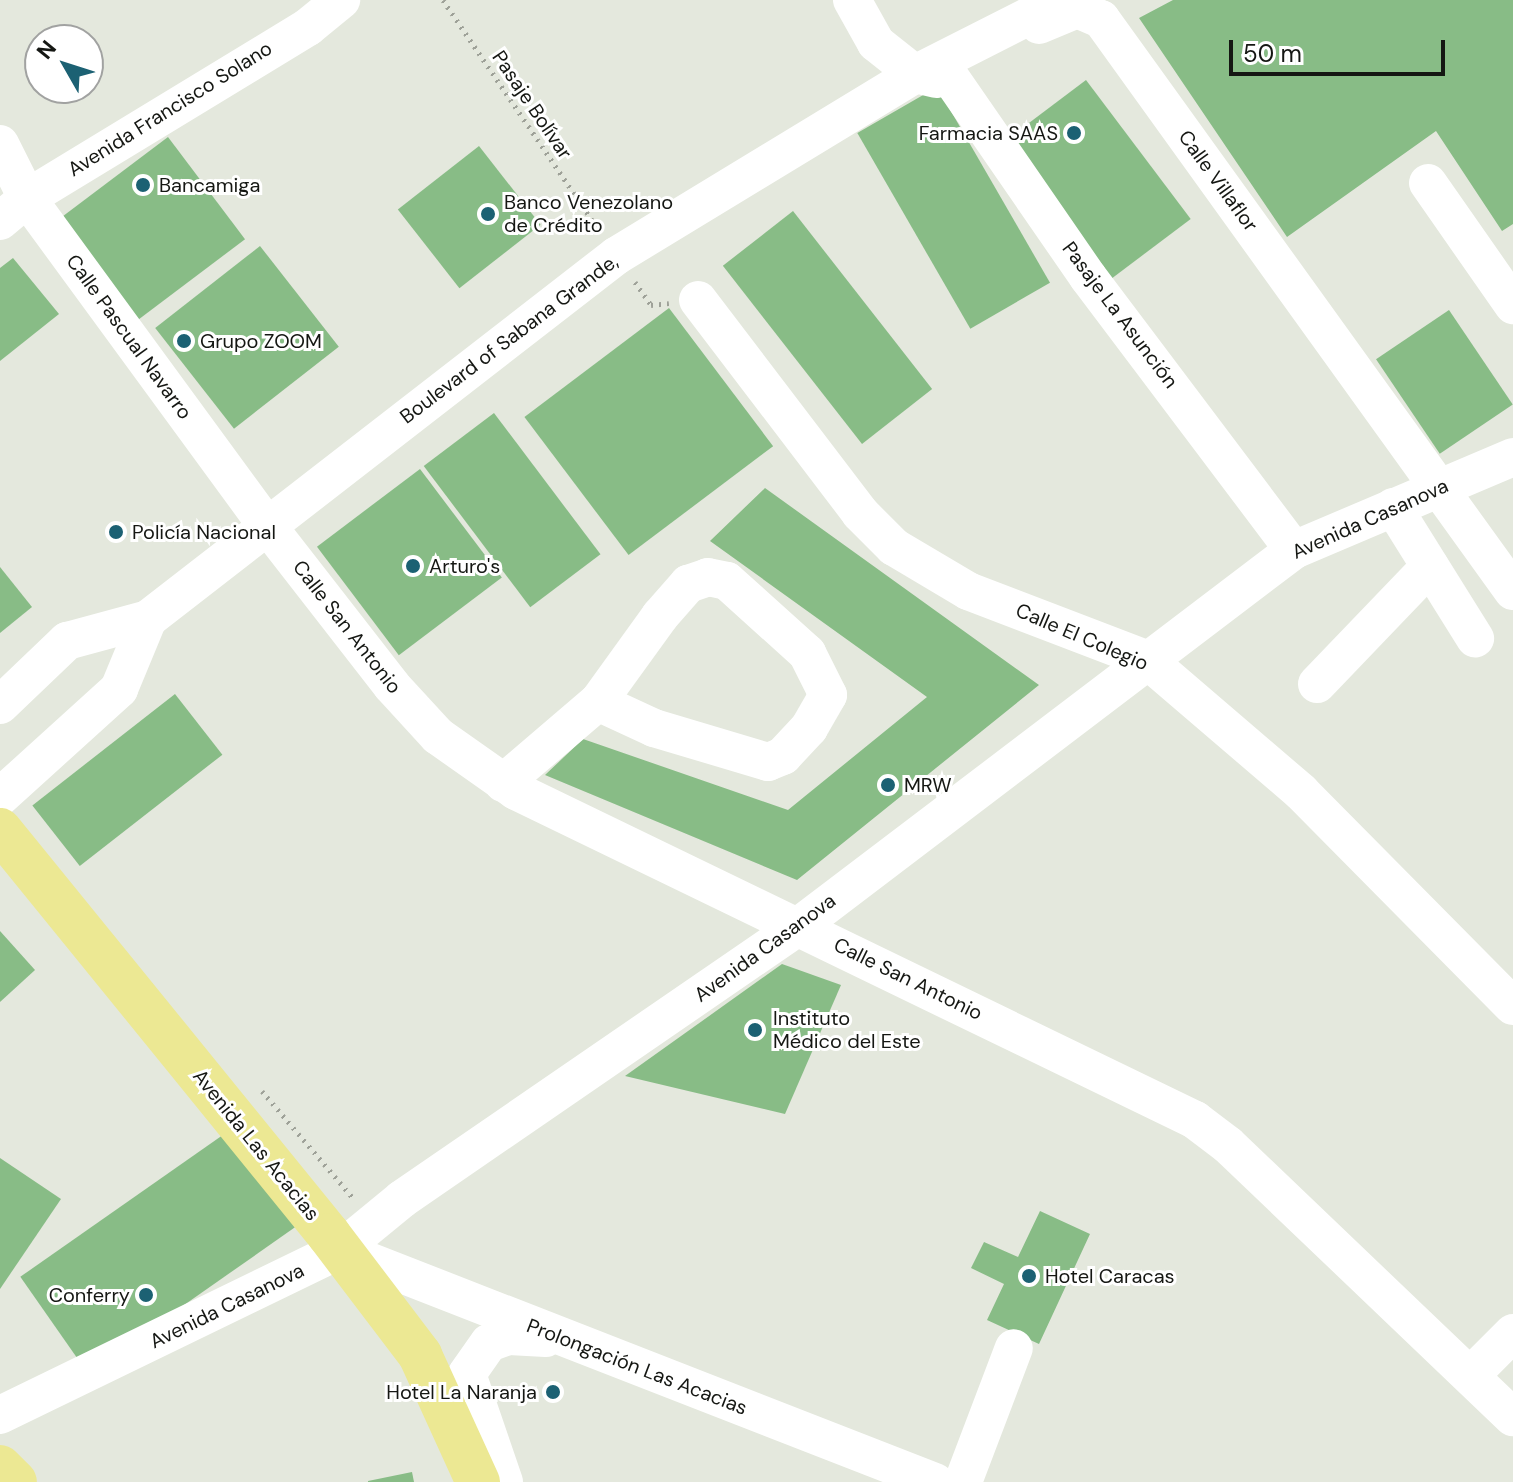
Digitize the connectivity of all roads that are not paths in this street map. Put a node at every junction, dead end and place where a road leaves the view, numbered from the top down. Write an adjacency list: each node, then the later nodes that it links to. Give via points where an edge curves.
1 (341, 0): 4 (street, Avenida Francisco Solano)
2 (852, 0): 5 (street, via 876,43)
3 (1061, 0): 5 (street, Boulevard of Sabana Grande,)
4 (300, 14): 8 (street, Avenida Francisco Solano)
5 (933, 75): 12 (street, Calle Villaflor, via 1062,12 1090,12 1101,19); 14 (street, Boulevard of Sabana Grande,, via 616,256); 15 (street, Pasaje La Asunción)
6 (0, 144): 8 (street, Calle Pascual Navarro)
7 (1428, 183): 10 (street)
8 (14, 210): 14 (street, Calle Pascual Navarro)
9 (698, 300): 20 (street, Calle El Colegio, via 860,513 894,547 968,591)
10 (1513, 305)
11 (1513, 457): 12 (street, Avenida Casanova)
12 (1438, 487): 13 (street, Avenida Casanova); 17 (street, Calle Villaflor)
13 (1393, 507): 15 (street, Avenida Casanova); 16 (street)
14 (266, 524): 18 (street, Boulevard of Sabana Grande,); 24 (street, Calle San Antonio, via 392,686 438,736)
15 (1294, 550): 20 (street, Avenida Casanova)
16 (1430, 566): 19 (street); 21 (street)
17 (1513, 591)
18 (148, 619): 23 (street, Boulevard of Sabana Grande,, via 67,641); 25 (street, Boulevard of Sabana Grande,, via 119,689)
19 (1475, 638)
20 (1146, 659): 27 (street, Avenida Casanova); 28 (street, Calle El Colegio, via 1301,792)
21 (1317, 684)
22 (598, 702): 22 (street, via 688,584 708,577 727,581 807,653 828,695 809,728 783,756 768,762 654,728); 24 (street)
23 (0, 705)
24 (503, 783): 27 (street, Calle San Antonio)
25 (0, 797)
26 (0, 830): 29 (main road, Avenida Las Acacias)
27 (799, 926): 29 (street, Avenida Casanova, via 402,1199); 33 (street, Calle San Antonio, via 1195,1120)
28 (1513, 1006)
29 (340, 1250): 31 (street, Prolongación Las Acacias); 34 (street, Avenida Casanova); 38 (main road, Avenida Las Acacias, via 420,1355)
30 (1513, 1333): 33 (street)
31 (580, 1343): 39 (street, via 508,1336 476,1356 467,1374 470,1394); 40 (street, Prolongación Las Acacias)
32 (1014, 1348): 41 (street)
33 (1472, 1374): 35 (street, Calle San Antonio)
34 (0, 1415)
35 (1513, 1417)
36 (0, 1467): 37 (main road)
37 (15, 1482)
38 (478, 1482)
39 (504, 1482)
40 (935, 1482)
41 (963, 1482)

